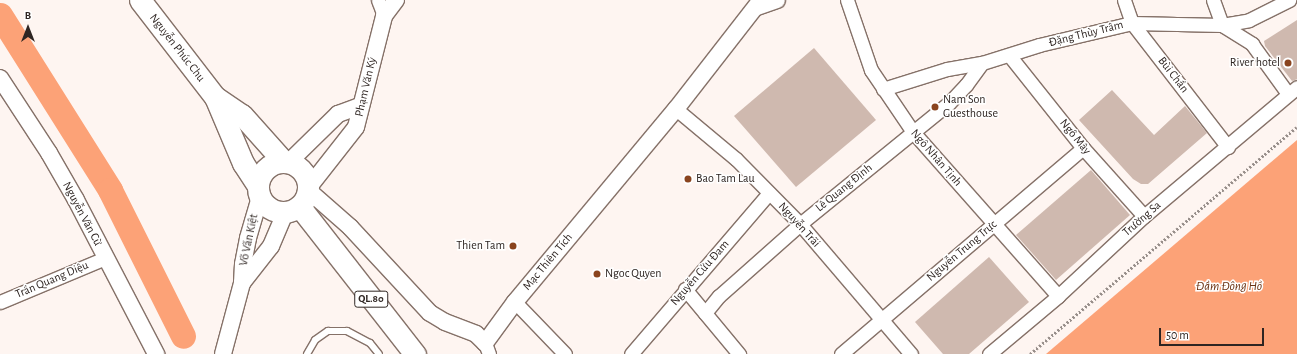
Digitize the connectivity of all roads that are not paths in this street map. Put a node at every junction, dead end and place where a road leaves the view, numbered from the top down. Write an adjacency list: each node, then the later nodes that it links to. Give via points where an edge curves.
1 (140, 0): 18 (highway, Nguyễn Phúc Chu)
2 (378, 0): 10 (street)
3 (396, 0): 10 (street, Phạm Văn Ký)
4 (777, 0): 9 (street)
5 (848, 0): 16 (street, Ngô Nhân Tịnh, via 870,70)
6 (1124, 0): 11 (street, Bùi Chấn)
7 (1213, 0): 12 (street)
8 (1289, 0): 12 (street, Đặng Thùy Trâm, via 1249,20)
9 (759, 3): 20 (street, Mạc Thiên Tích)
10 (384, 16): 19 (street, Phạm Văn Ký)
11 (1132, 23): 12 (street, Đặng Thùy Trâm); 13 (street, Đặng Thùy Trâm, via 1039,45); 22 (street, Bùi Chấn)
12 (1222, 25): 17 (street, via 1252,44)
13 (1009, 55): 14 (street, Đặng Thùy Trâm); 23 (street, Ngô Mây)
14 (982, 63): 16 (street, Đặng Thùy Trâm, via 947,69); 21 (street, Lê Quang Định, via 953,98)
15 (0, 78): 31 (street, Nguyễn Văn Cừ, via 49,153)
16 (883, 89): 21 (street, Ngô Nhân Tịnh)
17 (1293, 91): 22 (street, Trường Sa)
18 (215, 97): 24 (highway, Nguyễn Phúc Chu, via 242,115); 25 (highway, Nguyễn Phúc Chu, via 241,158)
19 (360, 106): 24 (street, via 338,114); 27 (street, Phạm Văn Ký, via 356,127)
20 (676, 109): 26 (street, Nguyễn Trãi, via 736,159); 36 (street, Mạc Thiên Tích)
21 (912, 132): 29 (street, Lê Quang Định); 30 (street, Ngô Nhân Tịnh)
22 (1228, 147): 28 (street, Trường Sa)
23 (1083, 148): 28 (street, Ngô Mây); 30 (street, Nguyễn Trung Trực)
24 (287, 162): 25 (highway, via 269,166 263,172); 27 (highway, via 303,171)
25 (259, 192): 27 (highway, via 272,210); 32 (street, Võ Văn Kiệt, via 243,264)
26 (769, 193): 29 (street, Nguyễn Trãi); 33 (street, Nguyễn Cửu Đam)
27 (301, 199): 32 (street, Võ Văn Kiệt, via 271,246); 39 (street, Mạc Thiên Tích, via 355,232 430,313 476,334); 44 (highway, QL.80)
28 (1144, 216): 34 (street, Trường Sa)
29 (800, 224): 37 (street, Lê Quang Định, via 719,296); 38 (street, Nguyễn Trãi)
30 (994, 224): 34 (street, Ngô Nhân Tịnh); 38 (street, Nguyễn Trung Trực)
31 (105, 258): 35 (street, Trần Quang Diệu); 40 (street, Nguyễn Văn Cừ)
32 (242, 283): 41 (street, Võ Văn Kiệt)
33 (685, 289): 37 (street); 46 (street, Nguyễn Cửu Đam)
34 (1058, 296): 50 (street, Trường Sa)
35 (0, 302)
36 (515, 302): 39 (street, Mạc Thiên Tích); 45 (street)
37 (705, 313): 47 (street)
38 (882, 319): 48 (street, Nguyễn Trung Trực); 49 (street, Nguyễn Trãi)
39 (487, 349)
40 (154, 353)
41 (222, 354)
42 (308, 354): 43 (lane, via 315,340 328,331 347,331 370,343)
43 (379, 354)
44 (415, 354)
45 (565, 354)
46 (631, 354)
47 (739, 354)
48 (841, 354)
49 (911, 354)
50 (989, 354)

